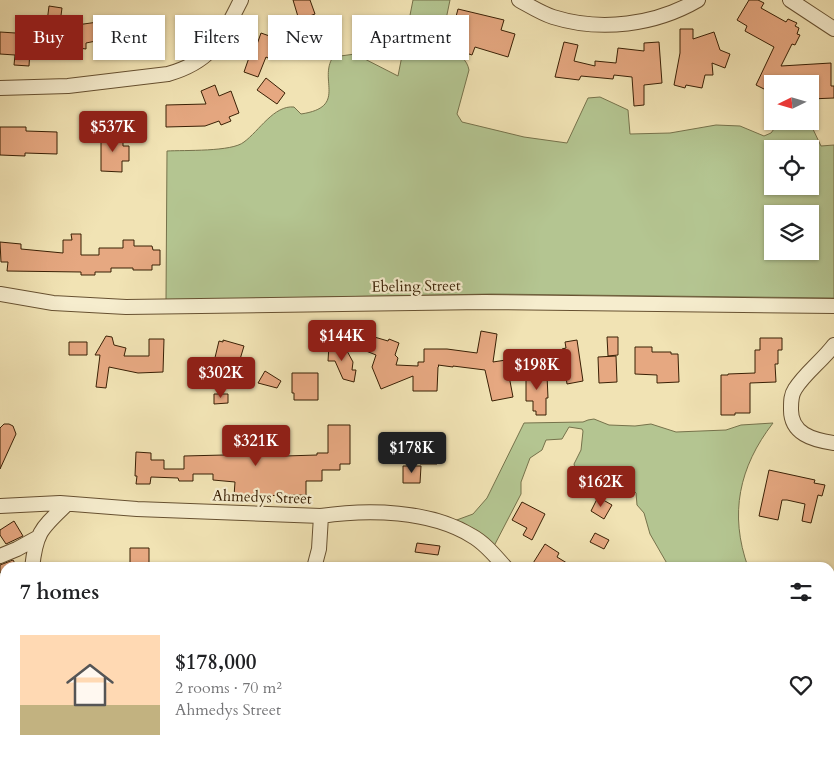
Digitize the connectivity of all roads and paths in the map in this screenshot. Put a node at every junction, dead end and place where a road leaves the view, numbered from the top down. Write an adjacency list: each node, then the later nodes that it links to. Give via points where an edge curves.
1 (241, 0): 6 (street, via 214,47 194,65 180,71 68,86)
2 (519, 0): 3 (street, via 552,17 608,25 648,19)
3 (698, 0)
4 (790, 0): 5 (street)
5 (834, 29)
6 (0, 88)
7 (0, 294): 8 (street, Ebeling Street, via 53,303 126,307 484,302)
8 (834, 306)
9 (834, 345): 10 (street, via 795,390 791,400 797,429 812,439)
10 (834, 443)
11 (67, 504): 12 (street, Ahmedys Street); 13 (street, Ahmedys Street); 14 (street)
12 (0, 506)
13 (321, 516): 17 (street); 18 (street, Ahmedys Street, via 390,513 430,520 473,536)
14 (37, 538): 15 (street); 16 (street)
15 (0, 556)
16 (33, 562)
17 (315, 562)
18 (500, 562)

